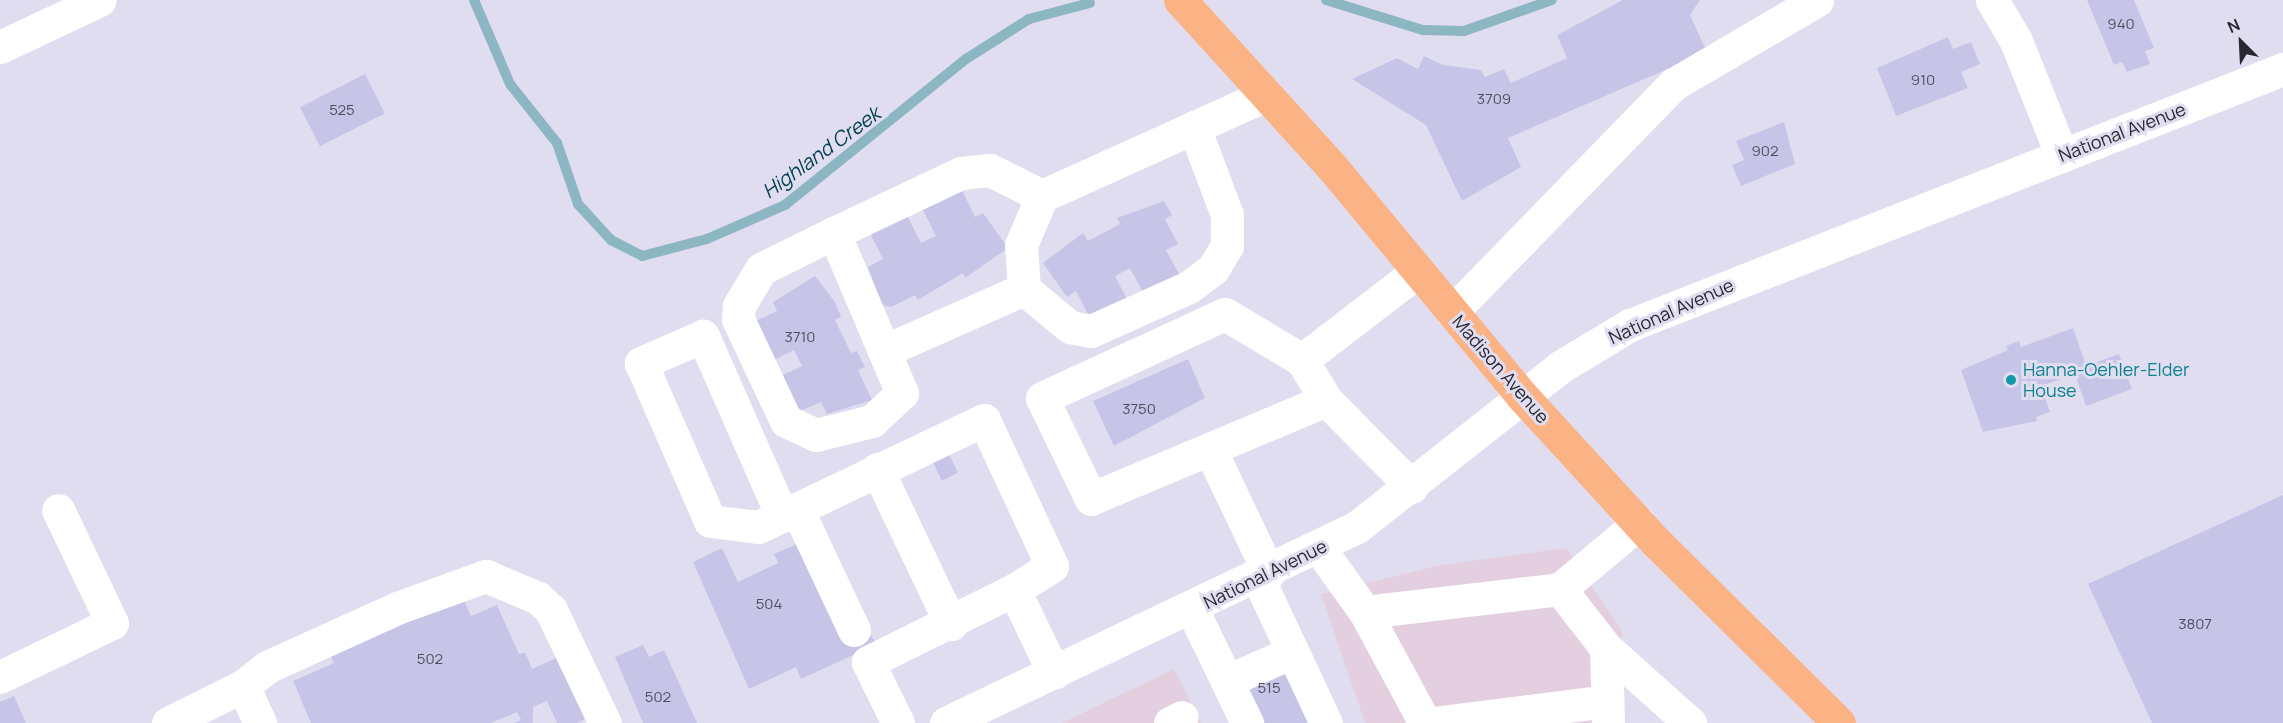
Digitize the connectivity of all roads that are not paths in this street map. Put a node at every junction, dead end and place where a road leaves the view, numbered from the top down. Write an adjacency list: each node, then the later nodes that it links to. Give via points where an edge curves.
1 (100, 0): 5 (street)
2 (1180, 0): 7 (main road, Madison Avenue)
3 (1817, 0): 14 (street, via 1674,84)
4 (1992, 0): 9 (street, via 2016,41)
5 (0, 47)
6 (2283, 69): 9 (street, National Avenue)
7 (1266, 95): 8 (street); 12 (main road, Madison Avenue)
8 (1194, 127): 10 (street); 13 (street, via 1227,215 1227,246 1213,269 1189,287 1091,332 1070,327)
9 (2062, 156): 17 (street, National Avenue, via 1630,325 1560,367)
10 (1042, 196): 11 (street, via 990,170 960,173); 13 (street, via 1021,245)
11 (834, 233): 15 (street); 15 (street, via 761,269 739,306 738,319 786,421 816,435 872,421 902,393)
12 (1418, 271): 14 (main road, Madison Avenue); 16 (street)
13 (1024, 289): 15 (street)
14 (1452, 312): 17 (main road, Madison Avenue)
15 (884, 351)
16 (1302, 360): 18 (street); 19 (street, via 1225,314 1042,398 1091,499)
17 (1522, 397): 21 (street, National Avenue); 24 (main road, Madison Avenue)
18 (1326, 400): 19 (street); 21 (street)
19 (1210, 449): 26 (street)
20 (877, 469): 23 (street); 28 (street, via 984,420 1052,566); 31 (street)
21 (1412, 487): 25 (street, National Avenue)
22 (58, 510): 36 (street, via 112,623)
23 (789, 512): 23 (street, via 758,527 710,521 641,363 704,336); 32 (street)
24 (1639, 524): 27 (street); 41 (main road, Madison Avenue)
25 (1319, 548): 26 (street, National Avenue); 30 (street)
26 (1264, 576): 29 (street, National Avenue); 34 (street)
27 (1560, 589): 30 (street); 33 (street)
28 (1014, 590): 31 (street); 35 (street)
29 (1192, 609): 35 (street, National Avenue); 37 (street)
30 (1365, 612): 48 (street)
31 (951, 624): 32 (street)
32 (862, 648): 45 (street)
33 (1606, 648): 39 (street); 50 (street)
34 (1292, 651): 37 (street); 47 (street)
35 (1054, 673): 40 (street, National Avenue)
36 (0, 677)
37 (1227, 681): 46 (street)
38 (243, 686): 42 (street); 43 (street); 44 (street, via 278,662 486,576 538,597 551,610)
39 (1607, 712): 49 (street)
40 (971, 720)
41 (1828, 720)
42 (168, 723)
43 (260, 723)
44 (605, 723)
45 (898, 723)
46 (1247, 723)
47 (1326, 723)
48 (1425, 723)
49 (1433, 723)
50 (1690, 723)

